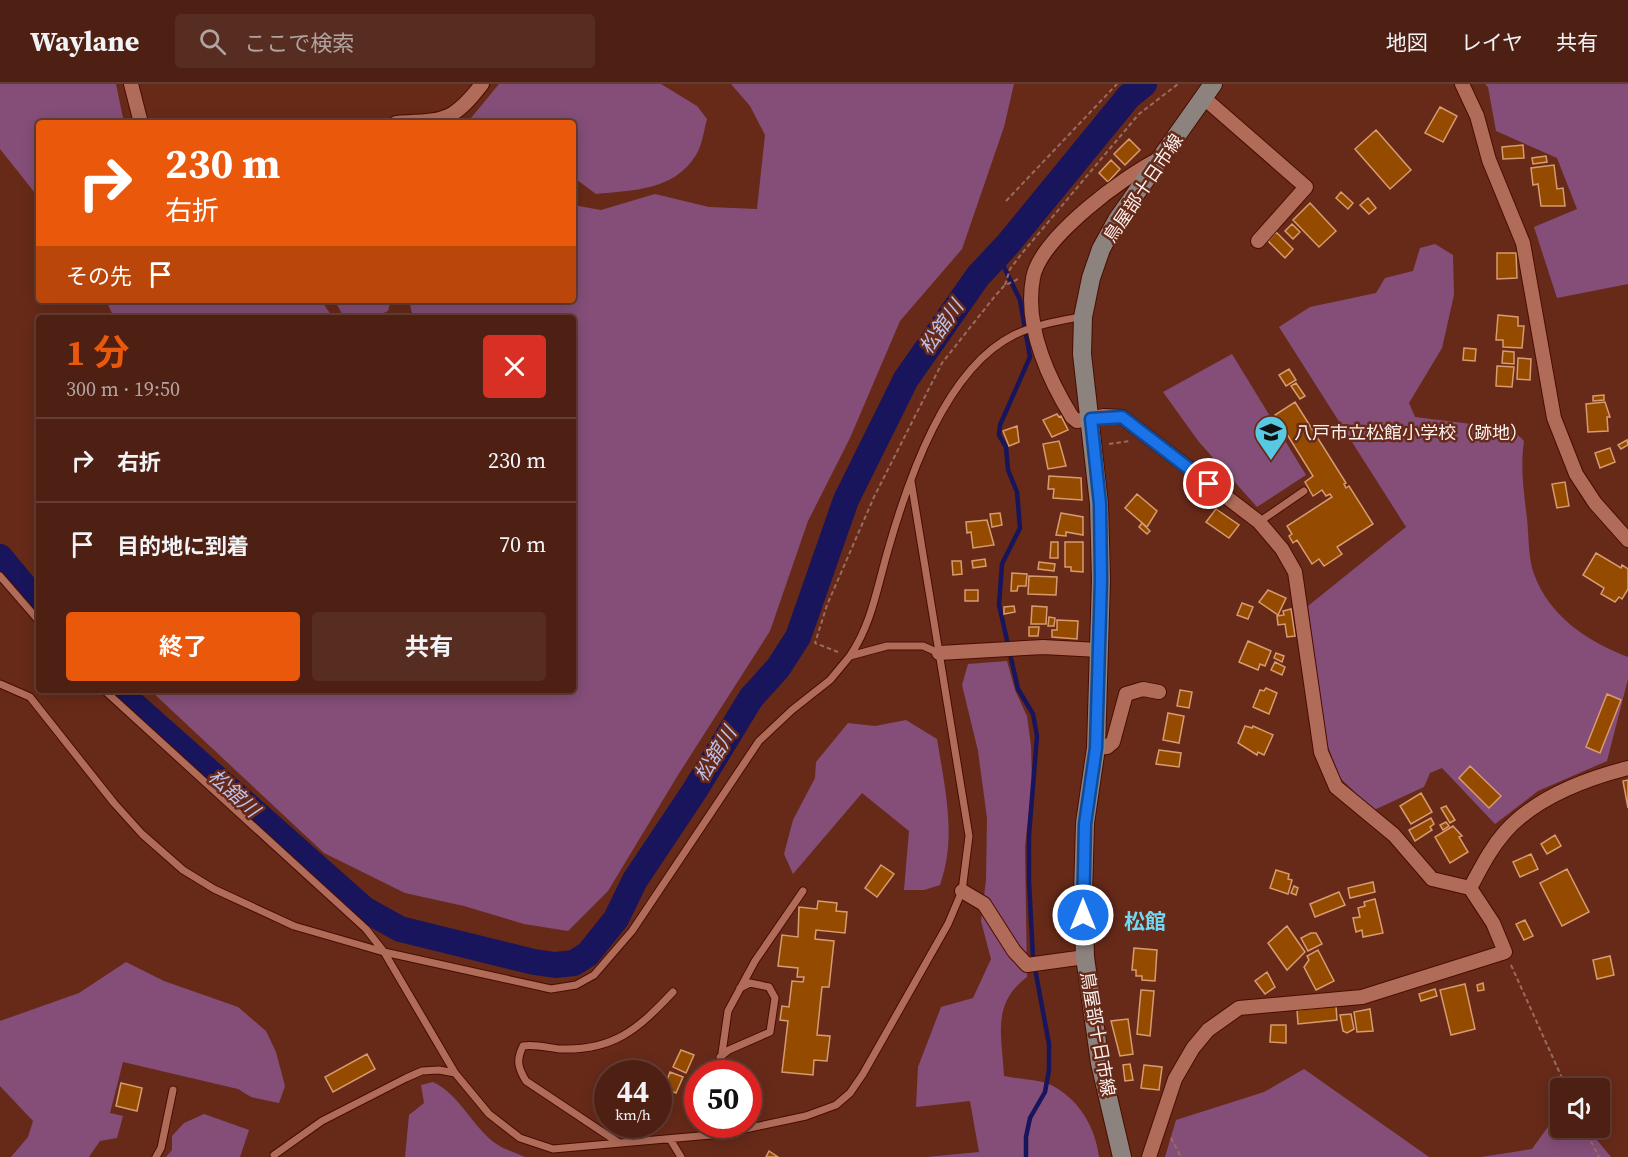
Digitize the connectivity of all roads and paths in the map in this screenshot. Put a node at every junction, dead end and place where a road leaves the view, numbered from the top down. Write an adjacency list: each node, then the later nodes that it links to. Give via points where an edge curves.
1 (131, 84): 7 (street)
2 (483, 84): 8 (street, via 451,117)
3 (1117, 84): 10 (path)
4 (1178, 84): 13 (path, via 1139,114 1120,136 1023,252 1010,269)
5 (1461, 84): 22 (street, via 1477,116 1489,160 1522,243 1554,418 1576,474 1594,503)
6 (1209, 91): 9 (main road, 鳥屋部十日市線); 11 (street, via 1306,187)
7 (140, 120)
8 (440, 120)
9 (1163, 157): 12 (street, via 1138,169 1088,208 1044,254); 14 (main road, 鳥屋部十日市線, via 1129,202 1101,249)
10 (1006, 201)
11 (1258, 241)
12 (1033, 278): 13 (path); 15 (street)
13 (1004, 286): 27 (path, via 942,363 874,498 827,605 815,643)
14 (1083, 317): 15 (lane); 16 (main road, 鳥屋部十日市線, via 1082,354)
15 (1034, 329): 16 (street, via 1072,417 1077,421); 19 (lane, via 1014,335 984,356 950,395)
16 (1091, 419): 17 (street, via 1122,417); 25 (main road, 鳥屋部十日市線, via 1100,504)
17 (1146, 434): 18 (path, via 1138,440); 21 (street)
18 (1107, 444)
19 (911, 481): 26 (lane); 27 (lane, via 866,632)
20 (1304, 491): 21 (lane)
21 (1258, 522): 33 (street, via 1282,549 1295,572 1321,752 1336,787 1394,835 1432,879)
22 (1628, 540)
23 (0, 576): 24 (lane)
24 (36, 618)
25 (1099, 650): 26 (street, via 1043,647); 31 (main road, 鳥屋部十日市線)
26 (939, 652): 27 (lane, via 923,646 887,646); 35 (lane, via 969,836)
27 (850, 656): 36 (lane, via 830,680 759,741 632,931 594,975 576,985 551,989)
28 (0, 684): 36 (lane, via 30,697 114,803 183,870 294,926)
29 (1159, 692): 31 (street, via 1143,689 1126,694 1113,742)
30 (107, 693): 36 (lane, via 366,929)
31 (1096, 748): 38 (main road, 鳥屋部十日市線, via 1085,824)
32 (1628, 768): 33 (street, via 1557,794 1529,812 1488,853)
33 (1470, 888): 37 (street, via 1493,923)
34 (803, 891): 39 (lane)
35 (962, 891): 38 (street, via 984,904 1027,965); 46 (lane, via 948,924 850,1094 836,1105 806,1116)
36 (384, 952): 43 (lane)
37 (1504, 952): 44 (path); 55 (street, via 1362,997 1239,1008 1208,1030 1193,1048 1175,1079)
38 (1085, 957): 54 (main road, 鳥屋部十日市線, via 1100,1063)
39 (740, 988): 41 (lane, via 728,1011); 41 (lane, via 750,982 769,987 775,998 770,1032)
40 (673, 992): 50 (lane, via 640,1025 612,1042 587,1048 523,1046 518,1055 518,1068 526,1081)
41 (720, 1057): 42 (lane)
42 (720, 1060)
43 (455, 1073): 50 (lane, via 489,1114 520,1138 553,1149); 51 (lane, via 422,1071 406,1078 322,1121)
44 (1562, 1078)
45 (173, 1090): 52 (lane)
46 (762, 1126)
47 (684, 1138): 49 (lane)
48 (1589, 1138): 56 (path)
49 (670, 1139): 50 (lane); 53 (lane)
50 (619, 1143)
51 (273, 1155)
52 (156, 1157)
53 (681, 1157)
54 (1122, 1157)
55 (1149, 1157)
56 (1599, 1157)

